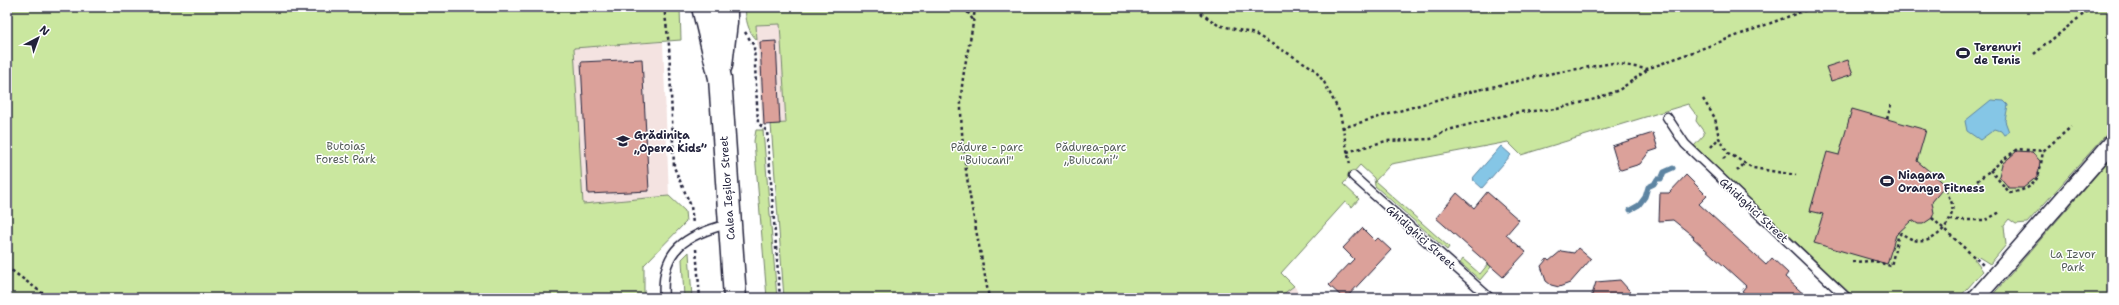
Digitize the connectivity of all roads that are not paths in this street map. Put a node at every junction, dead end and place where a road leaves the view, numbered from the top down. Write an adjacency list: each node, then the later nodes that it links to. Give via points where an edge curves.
1 (703, 7): 3 (main road, Calea Ieșilor Street)
2 (726, 7): 3 (main road, Calea Ieșilor Street)
3 (720, 78): 7 (main road, Calea Ieșilor Street)
4 (1667, 117): 11 (lane, Ghidighici Street, via 1685,144)
5 (2112, 143): 12 (street)
6 (1353, 176): 10 (lane, Ghidighici Street)
7 (729, 223): 8 (lane, via 694,235 671,255 663,282); 9 (main road, Calea Ieșilor Street)
8 (664, 298)
9 (735, 298)
10 (1490, 298)
11 (1847, 298)
12 (1976, 298)

